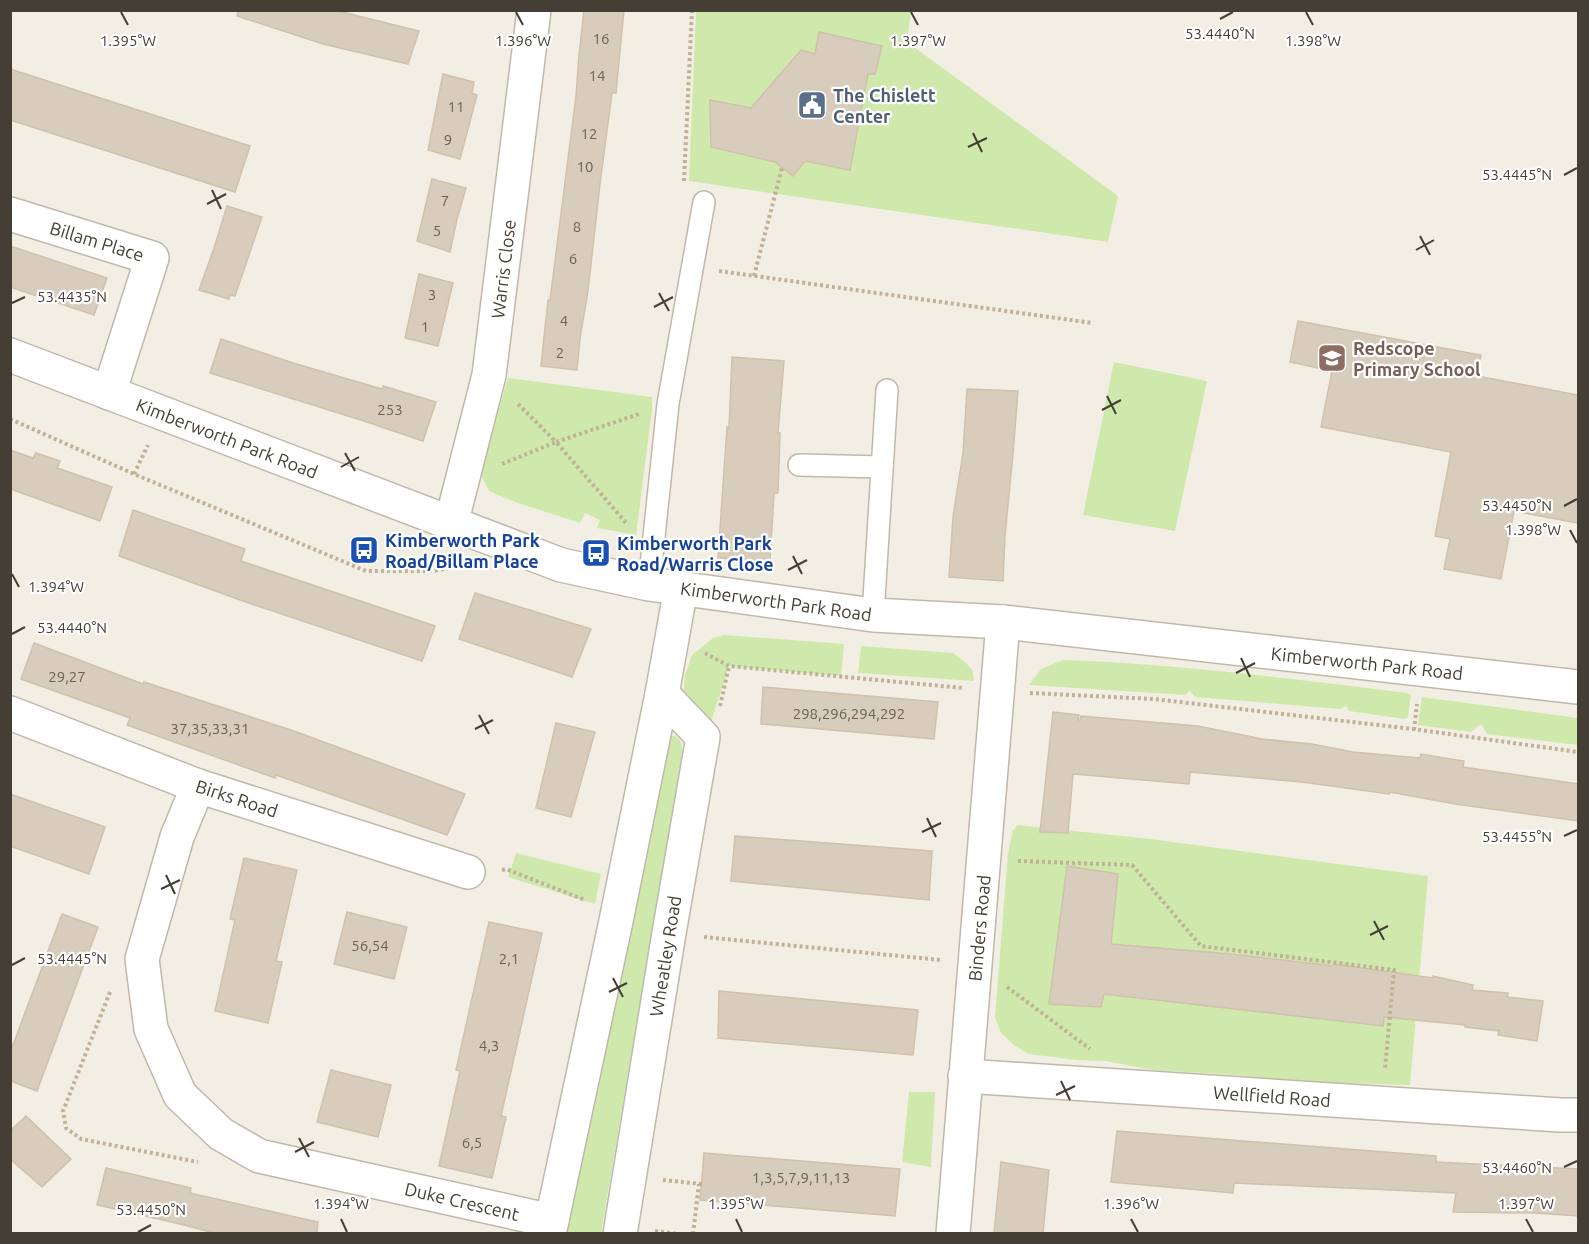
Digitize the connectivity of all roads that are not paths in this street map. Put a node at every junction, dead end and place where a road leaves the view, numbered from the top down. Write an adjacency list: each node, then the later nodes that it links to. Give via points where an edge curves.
1 (525, 13): 9 (street, Warris Close, via 489,375)
2 (704, 202): 10 (lane, via 668,404)
3 (10, 214): 6 (street, Billam Place, via 152,258)
4 (10, 355): 6 (street, Kimberworth Park Road)
5 (887, 390): 8 (lane)
6 (109, 393): 9 (street, Kimberworth Park Road)
7 (799, 465): 8 (lane)
8 (882, 467): 12 (lane)
9 (451, 524): 10 (street, Kimberworth Park Road, via 561,565)
10 (651, 570): 11 (street, Kimberworth Park Road)
11 (681, 588): 12 (street, Kimberworth Park Road); 15 (street)
12 (873, 615): 13 (street, Kimberworth Park Road)
13 (1003, 622): 14 (street, Kimberworth Park Road); 19 (street, Binders Road)
14 (1578, 687)
15 (662, 694): 21 (street); 22 (street, Wheatley Road, via 703,738)
16 (10, 714): 17 (street, Birks Road)
17 (198, 786): 18 (street, Birks Road); 21 (street, Duke Crescent, via 177,837 142,959 151,1029 180,1095 221,1134 259,1155)
18 (468, 872)
19 (965, 1076): 20 (street, Wellfield Road); 23 (street, Binders Road)
20 (1578, 1115)
21 (551, 1227)
22 (620, 1233)
23 (953, 1233)

